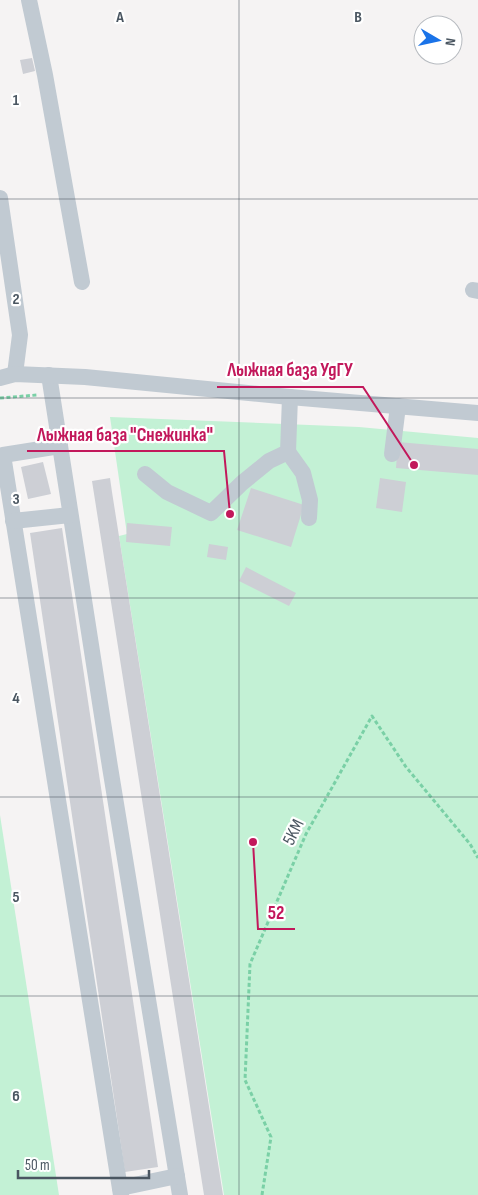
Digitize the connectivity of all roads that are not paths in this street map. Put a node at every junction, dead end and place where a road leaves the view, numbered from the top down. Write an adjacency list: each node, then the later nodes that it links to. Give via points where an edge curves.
1 (29, 0): 3 (street)
2 (0, 198): 5 (street, via 20,335)
3 (82, 282)
4 (49, 375): 5 (street); 6 (street); 9 (street)
5 (7, 376)
6 (290, 397): 7 (street); 10 (street)
7 (398, 406): 8 (street); 11 (street)
8 (478, 412)
9 (60, 446): 13 (street); 15 (street, via 3,455)
10 (288, 452): 12 (street, via 269,461 210,513 167,492); 14 (street, via 303,473 310,500)
11 (392, 454)
12 (145, 474)
13 (70, 515): 15 (street); 16 (street)
14 (309, 518)
15 (13, 521): 17 (street)
16 (177, 1176): 17 (street); 18 (street)
17 (121, 1191)
18 (180, 1195)

